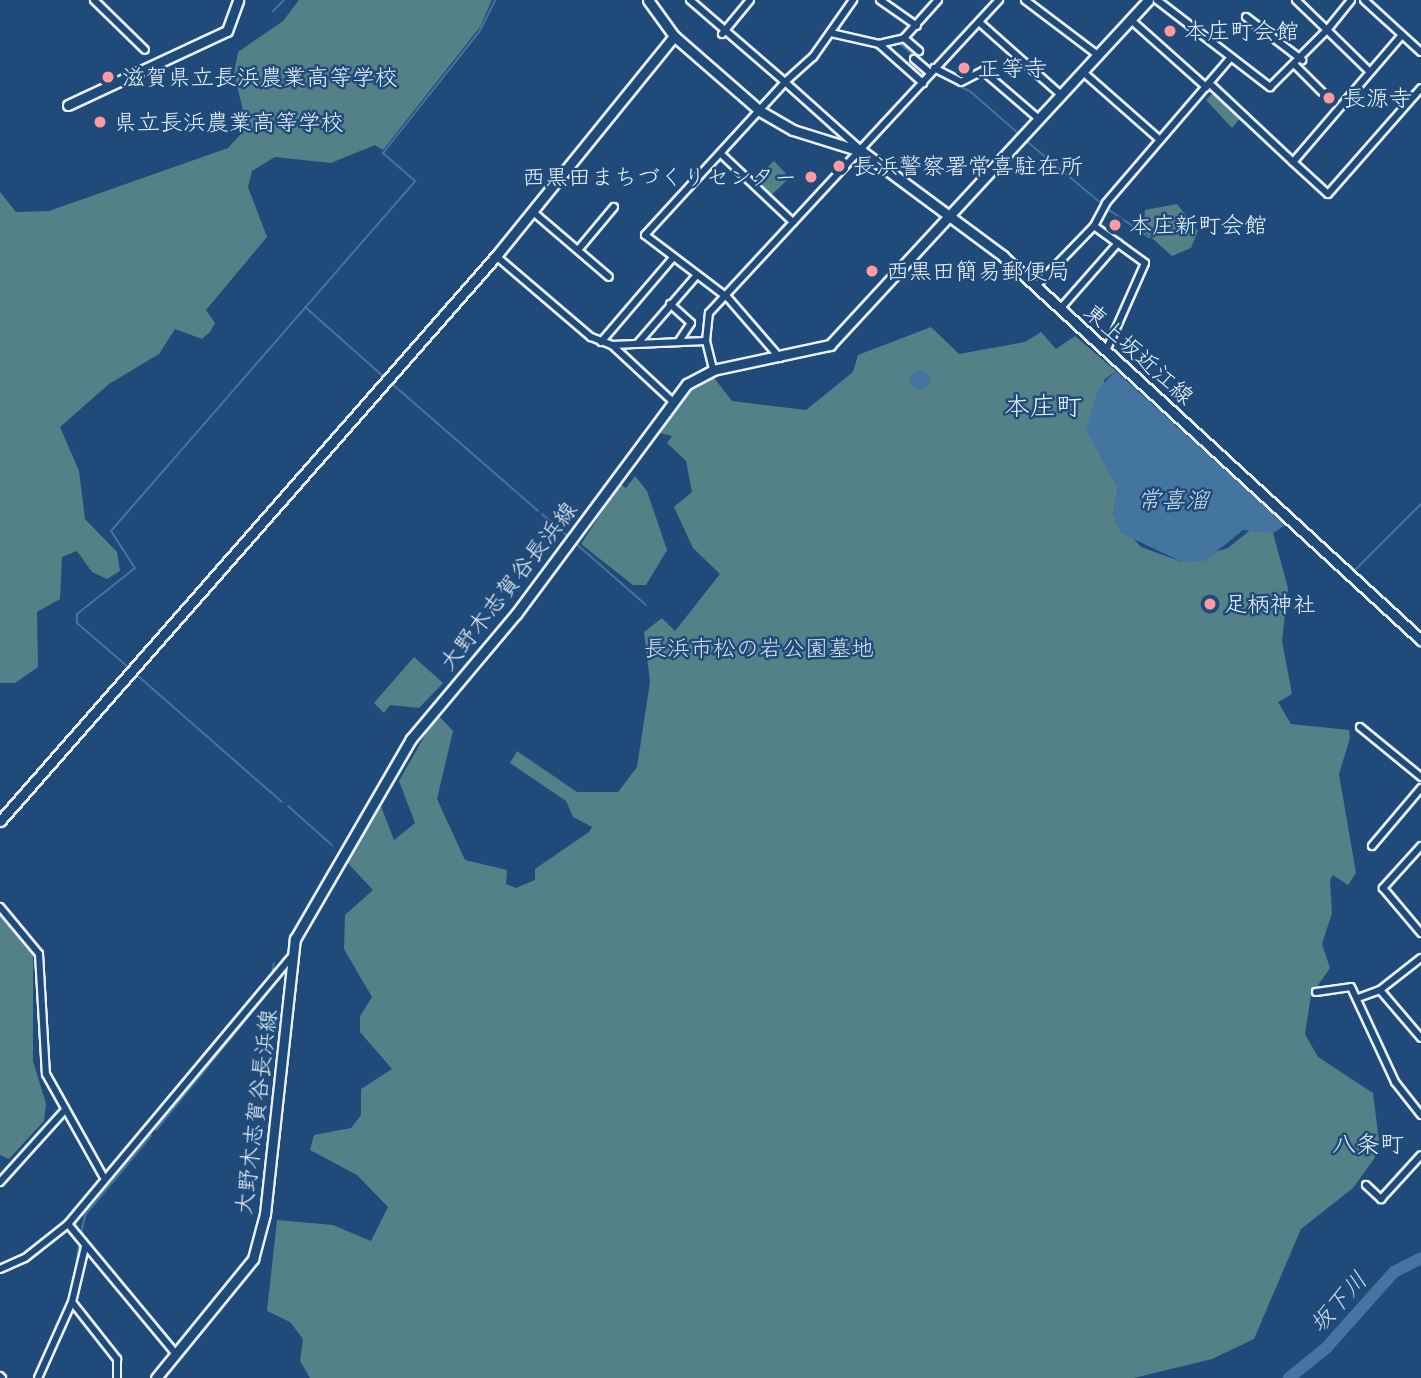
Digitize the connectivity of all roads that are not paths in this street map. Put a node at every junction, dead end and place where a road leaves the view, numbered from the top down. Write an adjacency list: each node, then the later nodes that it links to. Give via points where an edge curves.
1 (94, 0): 27 (street)
2 (238, 0): 44 (main road, via 227,31)
3 (648, 0): 24 (main road, 東上坂近江線)
4 (690, 0): 22 (street)
5 (750, 0): 22 (street)
6 (853, 0): 21 (street)
7 (880, 0): 19 (street)
8 (938, 0): 19 (street)
9 (999, 0): 18 (street)
10 (1025, 0): 30 (street)
11 (1148, 0): 17 (main road, 大野木志賀谷長浜線)
12 (1157, 0): 31 (street)
13 (1296, 0): 20 (street)
14 (1351, 0): 20 (street)
15 (1364, 0): 23 (street)
16 (1246, 18): 33 (street)
17 (1131, 20): 30 (main road, 大野木志賀谷長浜線); 40 (street)
18 (979, 22): 35 (street); 43 (street)
19 (917, 26): 25 (street)
20 (1327, 30): 33 (street); 36 (street)
21 (831, 33): 26 (street); 38 (street)
22 (722, 34): 38 (street)
23 (1402, 35): 29 (street); 36 (street)
24 (674, 36): 45 (main road, 東上坂近江線); 54 (main road)
25 (904, 38): 26 (street); 28 (street)
26 (879, 46): 39 (street)
27 (145, 50)
28 (919, 51)
29 (1421, 52)
30 (1100, 56): 37 (main road, 大野木志賀谷長浜線)
31 (1231, 57): 34 (street, via 1273,88); 40 (street)
32 (914, 59): 35 (street)
33 (1301, 60): 34 (street)
34 (1296, 66): 42 (street)
35 (932, 70): 39 (street); 46 (street, via 961,82 983,71)
36 (1367, 70): 52 (street)
37 (1084, 73): 43 (main road, 大野木志賀谷長浜線); 48 (street)
38 (785, 82): 45 (street); 47 (street)
39 (923, 83): 50 (street)
40 (1207, 85): 48 (street); 52 (street)
41 (1421, 88): 52 (street, via 1328,194)
42 (1322, 92)
43 (1063, 97): 46 (main road, 大野木志賀谷長浜線)
44 (68, 105)
45 (760, 111): 49 (main road, 東上坂近江線); 51 (street)
46 (1041, 120): 55 (main road, 大野木志賀谷長浜線)
47 (834, 130): 49 (street); 50 (street)
48 (1160, 140): 57 (street)
49 (830, 141): 50 (main road, 東上坂近江線)
50 (863, 152): 55 (main road, 東上坂近江線); 56 (street)
51 (721, 154): 56 (street); 61 (street, via 645,235)
52 (1293, 162)
53 (614, 207): 59 (street)
54 (533, 211): 59 (street); 60 (main road)
55 (950, 214): 64 (main road, 東上坂近江線); 74 (main road, 大野木志賀谷長浜線, via 841,337 822,349)
56 (793, 222): 65 (street)
57 (1094, 226): 58 (street); 64 (street)
58 (1118, 243): 67 (street); 73 (street, via 1145,263)
59 (578, 250): 63 (street)
60 (496, 256): 69 (street); 81 (main road)
61 (672, 259): 62 (street); 69 (street)
62 (697, 275): 65 (street); 66 (street)
63 (608, 277)
64 (1036, 286): 67 (main road, 東上坂近江線)
65 (728, 298): 68 (street, via 706,319); 74 (street)
66 (670, 304): 70 (street, via 691,323); 71 (street)
67 (1060, 309): 73 (main road, 東上坂近江線)
68 (706, 341): 70 (street); 75 (street)
69 (601, 342): 72 (street)
70 (678, 342): 71 (street)
71 (638, 343): 72 (street)
72 (612, 345): 76 (street)
73 (1106, 351): 77 (main road, 東上坂近江線)
74 (780, 358): 75 (main road, 大野木志賀谷長浜線)
75 (713, 370): 76 (main road, 大野木志賀谷長浜線)
76 (672, 401): 86 (main road, 大野木志賀谷長浜線, via 516,614 411,739 312,904)
77 (1421, 640)
78 (1360, 726): 79 (street)
79 (1421, 777)
80 (1421, 788): 82 (street)
81 (0, 821)
82 (1373, 846)
83 (1421, 846): 85 (street, via 1383,888)
84 (0, 907): 92 (street, via 39,954 46,1074)
85 (1421, 933)
86 (293, 955): 95 (street); 102 (main road, 大野木志賀谷長浜線, via 259,1239 242,1279)
87 (1421, 958): 88 (street)
88 (1380, 990): 90 (street); 91 (street)
89 (1316, 992): 90 (street, via 1351,987)
90 (1358, 998): 93 (street, via 1395,1082)
91 (1421, 1038)
92 (64, 1112): 95 (street); 96 (street)
93 (1421, 1115)
94 (1421, 1156): 97 (street, via 1381,1199)
95 (103, 1176): 98 (street)
96 (0, 1182)
97 (1366, 1185)
98 (68, 1224): 99 (street); 100 (street, via 25,1258)
99 (85, 1247): 101 (street); 102 (street)
100 (0, 1269)
101 (72, 1302): 103 (street); 104 (street, via 117,1359)
102 (176, 1355): 105 (main road, 大野木志賀谷長浜線)
103 (38, 1378)
104 (117, 1378)
105 (156, 1378)

